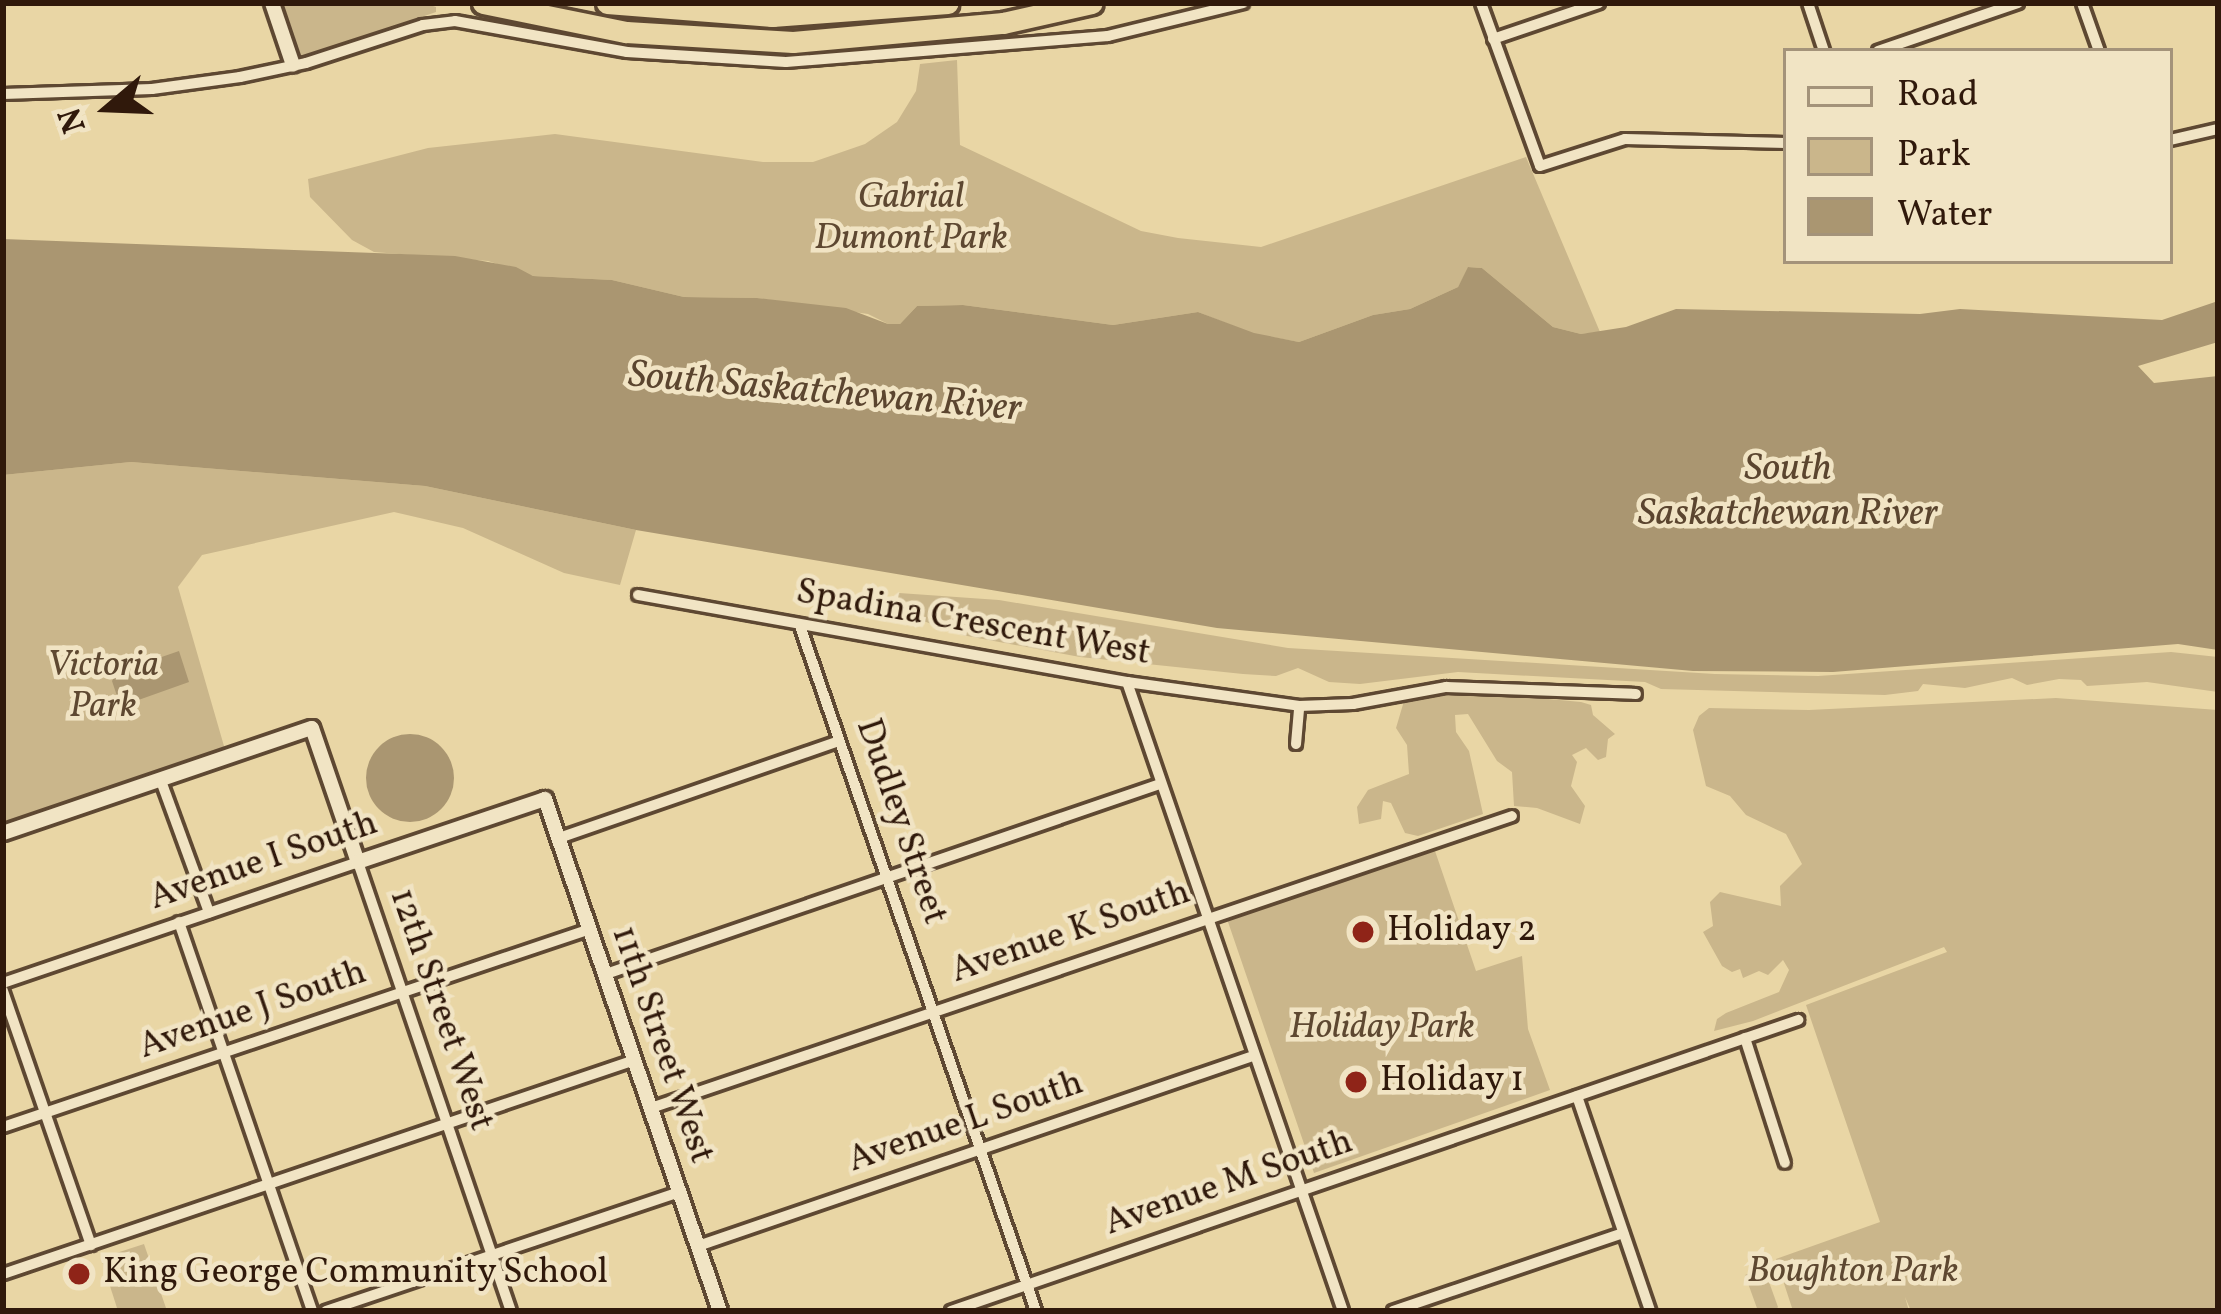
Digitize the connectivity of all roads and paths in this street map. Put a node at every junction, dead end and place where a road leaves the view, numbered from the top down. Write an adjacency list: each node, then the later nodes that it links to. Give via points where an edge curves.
1 (272, 3): 18 (street)
2 (483, 3): 6 (highway, via 626,32 793,42 1003,23)
3 (607, 3): 13 (highway, via 706,14)
4 (919, 3): 13 (highway)
5 (948, 3): 13 (highway)
6 (1092, 3)
7 (1244, 3): 18 (street, via 1108,36 786,62 626,52 455,21)
8 (1480, 3): 14 (street)
9 (1599, 3): 14 (street)
10 (1808, 3): 15 (street)
11 (2018, 3): 16 (street)
12 (2082, 3): 17 (street)
13 (869, 12)
14 (1493, 40): 22 (street, via 1540,166 1625,139)
15 (1824, 48)
16 (1887, 48)
17 (2098, 48)
18 (293, 65): 19 (street, via 152,88)
19 (3, 94)
20 (2218, 129): 21 (street)
21 (2173, 139)
22 (1783, 143)
23 (638, 595): 24 (street, Spadina Crescent West)
24 (800, 626): 25 (street, Spadina Crescent West); 28 (street, Dudley Street)
25 (1126, 682): 27 (street, Spadina Crescent West); 31 (street)
26 (1636, 694): 27 (street, Spadina Crescent West, via 1446,687)
27 (1299, 706): 29 (street)
28 (839, 741): 35 (street); 37 (street, Dudley Street)
29 (1296, 744)
30 (161, 781): 34 (street); 36 (street, 12th Street West, via 312,728); 38 (street)
31 (1160, 784): 37 (street); 39 (street)
32 (545, 799): 35 (street, 11th Street West); 36 (street, Avenue I South)
33 (1512, 816): 39 (street, Avenue K South)
34 (3, 833)
35 (559, 838): 41 (street, 11th Street West)
36 (358, 862): 38 (street, Avenue I South); 44 (street, 12th Street West)
37 (886, 877): 42 (street); 45 (street, Dudley Street)
38 (208, 913): 40 (street, Avenue I South)
39 (1207, 919): 45 (street, Avenue K South); 49 (street)
40 (179, 922): 43 (street, Avenue I South); 48 (street)
41 (590, 929): 42 (street, 11th Street West); 44 (street, Avenue J South)
42 (606, 974): 50 (street, 11th Street West)
43 (3, 987): 53 (street)
44 (402, 992): 48 (street, Avenue J South); 54 (street, 12th Street West)
45 (933, 1013): 52 (street, Avenue K South); 56 (street, Dudley Street)
46 (1798, 1020): 47 (street, Avenue M South)
47 (1745, 1038): 51 (street, Avenue M South); 57 (street)
48 (224, 1052): 53 (street, Avenue J South); 58 (street)
49 (1253, 1056): 56 (street, Avenue L South); 59 (street)
50 (635, 1060): 52 (street, 11th Street West); 54 (street)
51 (1577, 1096): 59 (street, Avenue M South); 61 (street)
52 (651, 1108): 60 (street, 11th Street West)
53 (45, 1113): 55 (street, Avenue J South); 62 (street)
54 (448, 1124): 58 (street); 64 (street, 12th Street West)
55 (3, 1127)
56 (980, 1149): 63 (street, Avenue L South); 66 (street, Dudley Street)
57 (1786, 1162)
58 (269, 1184): 62 (street); 67 (street)
59 (1300, 1191): 66 (street, Avenue M South); 73 (street)
60 (680, 1192): 63 (street, 11th Street West); 64 (street)
61 (1623, 1233): 74 (street); 75 (street)
62 (91, 1245): 65 (street)
63 (698, 1246): 70 (street, 11th Street West)
64 (492, 1254): 68 (street); 69 (street, 12th Street West)
65 (3, 1274)
66 (1027, 1285): 71 (street, Avenue M South); 72 (street, Dudley Street)
67 (312, 1311)
68 (326, 1311)
69 (511, 1311)
70 (720, 1311)
71 (951, 1311)
72 (1036, 1311)
73 (1342, 1311)
74 (1393, 1311)
75 (1650, 1311)

